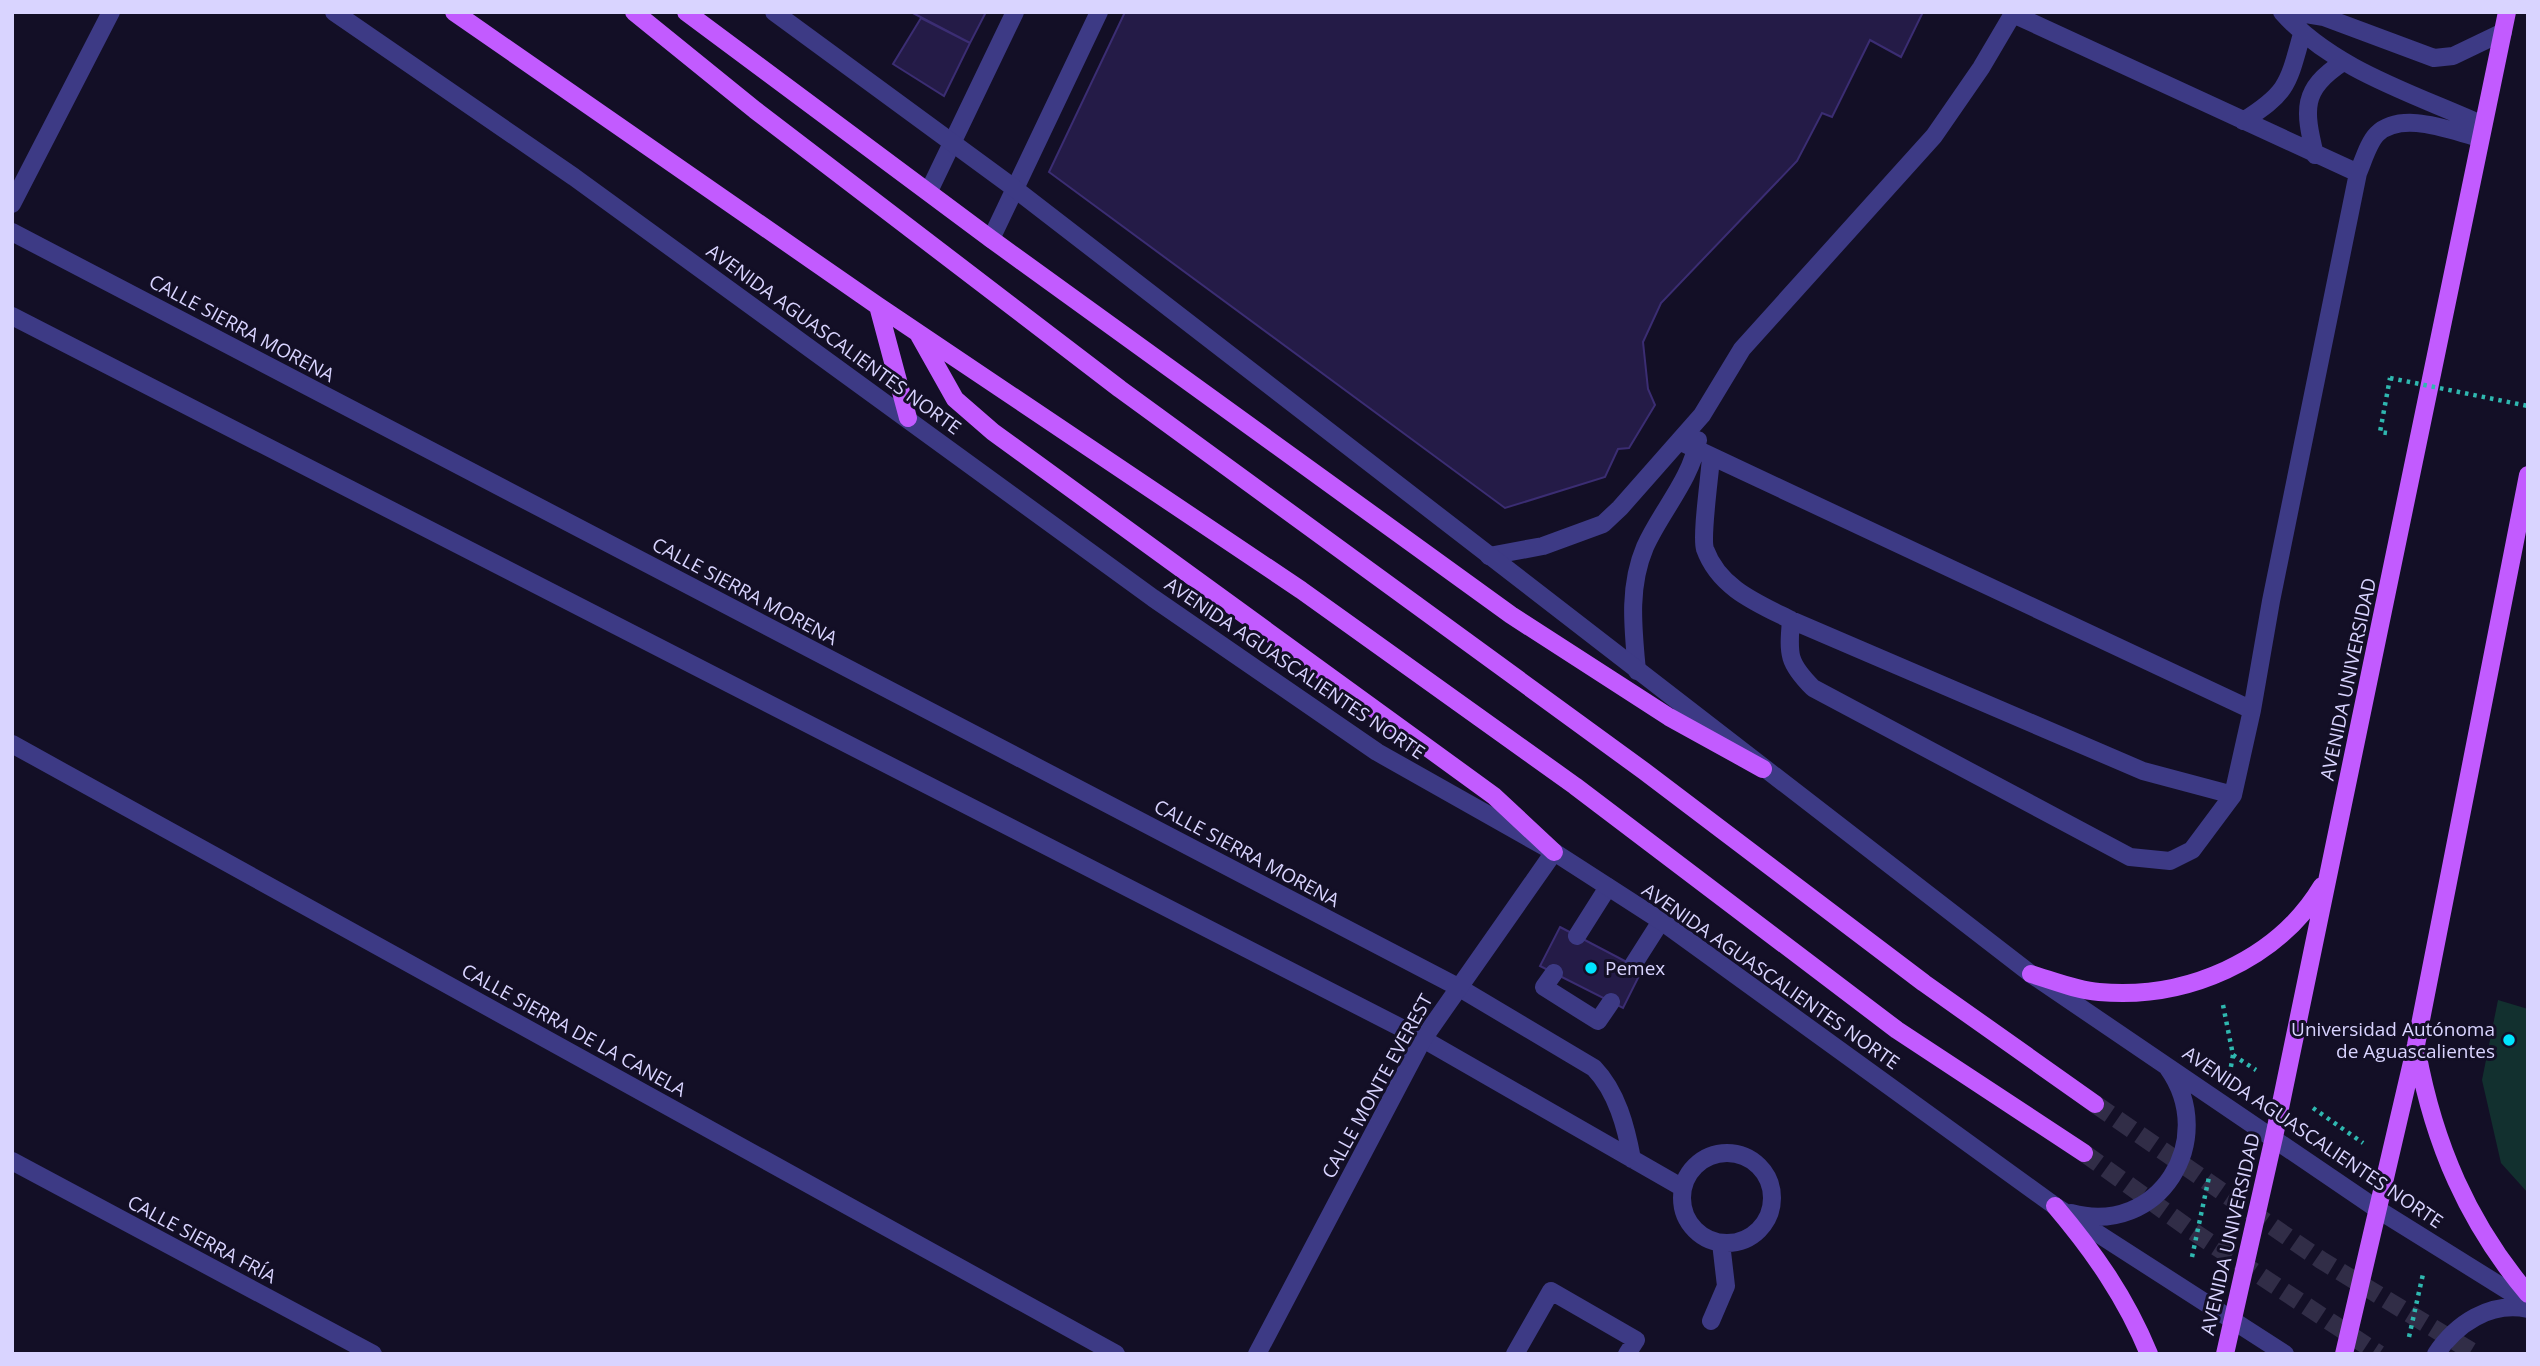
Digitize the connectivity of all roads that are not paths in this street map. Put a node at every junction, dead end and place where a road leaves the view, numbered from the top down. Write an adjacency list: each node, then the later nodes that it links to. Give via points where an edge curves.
1 (111, 12): 23 (street)
2 (334, 12): 30 (street, AVENIDA AGUASCALIENTES NORTE, via 574,177)
3 (454, 12): 26 (main road, AVENIDA AGUASCALIENTES NORTE)
4 (634, 12): 54 (main road, via 1120,389 1924,983)
5 (687, 12): 22 (main road)
6 (774, 12): 18 (street, AVENIDA AGUASCALIENTES NORTE)
7 (1016, 12): 18 (street)
8 (1099, 12): 21 (street)
9 (2283, 12): 14 (street)
10 (2294, 12): 13 (street, via 2324,17 2434,58 2454,56)
11 (2507, 12): 13 (main road, AVENIDA UNIVERSIDAD)
12 (2014, 13): 16 (street); 29 (street, via 1934,136 1742,349)
13 (2503, 32): 17 (main road, AVENIDA UNIVERSIDAD)
14 (2302, 34): 15 (street); 16 (street, via 2290,75 2275,101)
15 (2343, 62): 17 (street); 19 (street, via 2324,75 2309,94 2306,119)
16 (2244, 121): 19 (street)
17 (2482, 132): 20 (street, via 2391,124 2375,136); 42 (main road, AVENIDA UNIVERSIDAD)
18 (954, 142): 21 (street, AVENIDA AGUASCALIENTES NORTE); 22 (street)
19 (2315, 155): 20 (street)
20 (2358, 173): 37 (street)
21 (1014, 188): 25 (street); 34 (street, AVENIDA AGUASCALIENTES NORTE)
22 (929, 191): 25 (main road)
23 (12, 204)
24 (12, 232): 49 (street, CALLE SIERRA MORENA)
25 (991, 239): 39 (main road, via 1577,660)
26 (878, 306): 28 (main road, AVENIDA AGUASCALIENTES NORTE); 30 (main road)
27 (12, 316): 51 (street)
28 (917, 332): 41 (main road, via 955,399 993,432 1494,796); 56 (main road, AVENIDA AGUASCALIENTES NORTE, via 1312,598 1575,786 1897,1030)
29 (1702, 415): 31 (street); 32 (street)
30 (908, 418): 41 (street, AVENIDA AGUASCALIENTES NORTE, via 1153,598 1377,752)
31 (1679, 441): 32 (street); 34 (street, via 1603,524 1543,546)
32 (1704, 453): 35 (street, via 1704,547 1739,594); 36 (street, via 1645,548 1631,604); 37 (street)
33 (2528, 475): 52 (main road)
34 (1489, 556): 36 (street, AVENIDA AGUASCALIENTES NORTE)
35 (1791, 620): 40 (street, via 2143,771); 40 (street, via 1789,651 1794,669 1814,688 2130,857 2170,861 2192,850)
36 (1637, 671): 39 (street, AVENIDA AGUASCALIENTES NORTE)
37 (2252, 710): 40 (street)
38 (12, 744): 69 (street, CALLE SIERRA DE LA CANELA)
39 (1763, 769): 48 (street, AVENIDA AGUASCALIENTES NORTE)
40 (2233, 795)
41 (1554, 852): 43 (street, AVENIDA AGUASCALIENTES NORTE); 49 (street, CALLE MONTE EVEREST)
42 (2329, 874): 48 (main road, via 2288,928 2261,950 2217,973 2166,990 2132,993 2098,992); 55 (main road, AVENIDA UNIVERSIDAD)
43 (1608, 887): 44 (street, AVENIDA AGUASCALIENTES NORTE); 45 (street)
44 (1661, 921): 46 (street); 60 (street, AVENIDA AGUASCALIENTES NORTE)
45 (1577, 936)
46 (1633, 965)
47 (1554, 973): 50 (street, via 1544,987 1598,1021)
48 (2031, 974): 53 (street, AVENIDA AGUASCALIENTES NORTE)
49 (1458, 987): 51 (street, CALLE MONTE EVEREST); 57 (street, CALLE SIERRA MORENA, via 1594,1068 1619,1110)
50 (1611, 1002)
51 (1423, 1039): 57 (street); 70 (street, CALLE MONTE EVEREST)
52 (2416, 1045): 61 (main road); 63 (main road, via 2433,1125 2454,1179 2478,1227)
53 (2162, 1061): 55 (street, AVENIDA AGUASCALIENTES NORTE); 60 (street, via 2179,1087 2188,1117 2188,1138 2173,1177 2151,1198 2124,1213 2084,1216)
54 (2095, 1104)
55 (2274, 1137): 61 (street, AVENIDA AGUASCALIENTES NORTE); 67 (main road, AVENIDA UNIVERSIDAD)
56 (2084, 1153)
57 (1632, 1159): 59 (street)
58 (12, 1161): 68 (street, CALLE SIERRA FRÍA)
59 (1683, 1188): 62 (street, via 1690,1224 1703,1237); 62 (street, via 1691,1171 1714,1155 1742,1156 1764,1172 1772,1200 1768,1218 1748,1238)
60 (2060, 1208): 67 (street, AVENIDA AGUASCALIENTES NORTE); 73 (main road, via 2112,1279)
61 (2378, 1209): 64 (street, AVENIDA AGUASCALIENTES NORTE); 76 (main road)
62 (1721, 1243): 66 (street, via 1726,1286)
63 (2528, 1294)
64 (2528, 1303)
65 (2528, 1309): 77 (street, via 2501,1308 2481,1314 2455,1331)
66 (1711, 1321)
67 (2232, 1321): 74 (main road, AVENIDA UNIVERSIDAD); 75 (street, AVENIDA AGUASCALIENTES NORTE)
68 (373, 1354)
69 (1116, 1354)
70 (1257, 1354)
71 (1516, 1354): 72 (street, via 1551,1291 1636,1340)
72 (1627, 1354)
73 (2149, 1354)
74 (2225, 1354)
75 (2285, 1354)
76 (2344, 1354)
77 (2436, 1354)

